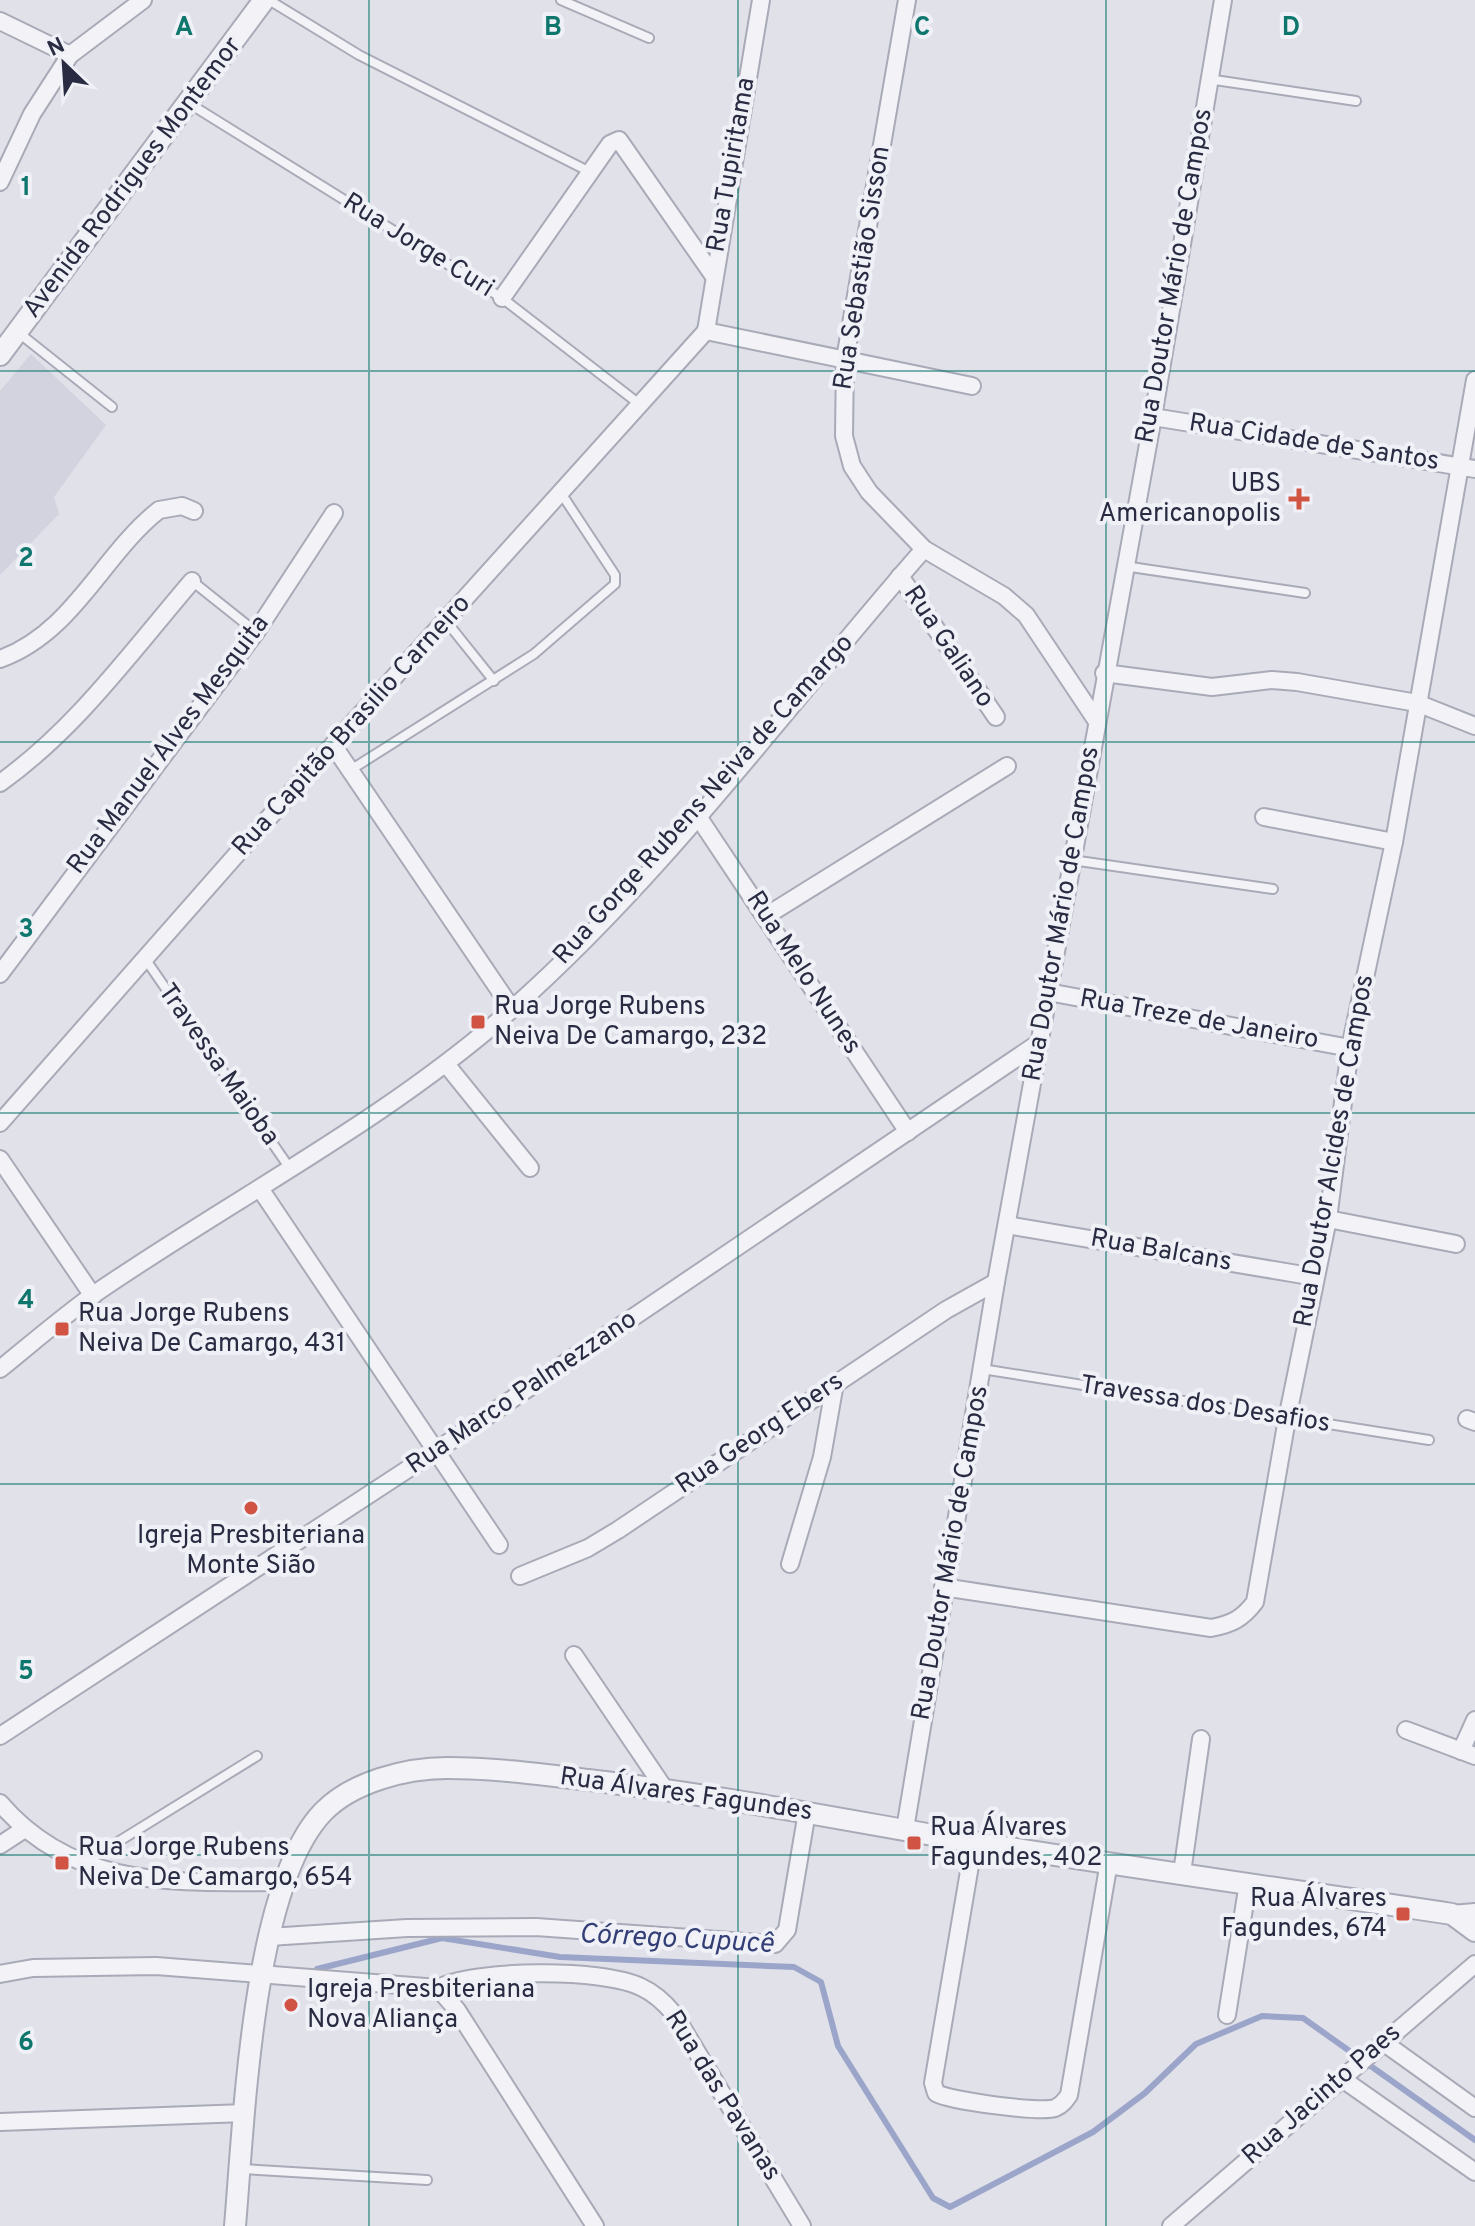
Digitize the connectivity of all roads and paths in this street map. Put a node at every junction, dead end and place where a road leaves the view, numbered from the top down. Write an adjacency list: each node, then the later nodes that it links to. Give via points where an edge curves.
1 (143, 0): 9 (street)
2 (267, 0): 12 (street, Avenida Rodrigues Montemor); 13 (lane, via 359,55)
3 (561, 0): 8 (lane)
4 (761, 0): 15 (street, Rua Tupiritama)
5 (907, 0): 20 (street, Rua Sebastião Sisson)
6 (1223, 0): 10 (street, Rua Doutor Mário de Campos)
7 (0, 21): 9 (street)
8 (649, 38)
9 (70, 55): 14 (street, via 32,114)
10 (1208, 79): 11 (lane); 25 (street, Rua Doutor Mário de Campos)
11 (1356, 101)
12 (189, 103): 16 (lane, Rua Jorge Curi); 18 (street, Avenida Rodrigues Montemor)
13 (590, 172): 15 (street, via 610,144 624,142); 16 (street)
14 (0, 182)
15 (713, 275): 17 (street, Rua Tupiritama)
16 (502, 298): 23 (lane, Rua Jorge Curi)
17 (706, 331): 20 (street); 23 (street, Rua Capitão Brasilio Carneiro)
18 (18, 332): 19 (street, Avenida Rodrigues Montemor); 24 (lane)
19 (0, 355)
20 (845, 359): 22 (street); 30 (street, Rua Sebastião Sisson, via 844,436 852,466 869,492)
21 (1475, 380): 26 (street, Rua Doutor Alcides de Campos)
22 (972, 386)
23 (638, 403): 27 (street, Rua Capitão Brasilio Carneiro)
24 (112, 407)
25 (1153, 417): 26 (street, Rua Cidade de Santos); 31 (street, Rua Doutor Mário de Campos)
26 (1467, 467): 40 (street, Rua Doutor Alcides de Campos)
27 (560, 492): 35 (street, Rua Capitão Brasilio Carneiro); 39 (lane, via 617,582)
28 (194, 511): 37 (street, via 182,506 159,510 60,619 35,641)
29 (334, 513): 36 (street, Rua Manuel Alves Mesquita)
30 (924, 549): 32 (street, Rua Gorge Rubens Neiva de Camargo); 42 (street, Rua Sebastião Sisson, via 1004,596 1026,615)
31 (1123, 566): 34 (lane); 38 (street, Rua Doutor Mário de Campos)
32 (900, 576): 41 (street, Rua Galiano); 48 (street, Rua Gorge Rubens Neiva de Camargo)
33 (192, 581): 36 (lane); 47 (street, via 91,700 33,760)
34 (1305, 593)
35 (446, 621): 39 (lane); 44 (street, Rua Capitão Brasilio Carneiro)
36 (256, 632): 55 (street, Rua Manuel Alves Mesquita)
37 (0, 659)
38 (1104, 673): 40 (street, via 1212,687 1297,682); 42 (street, Rua Doutor Mário de Campos)
39 (494, 681): 46 (lane)
40 (1417, 703): 43 (street); 50 (street, Rua Doutor Alcides de Campos)
41 (996, 717)
42 (1096, 720): 51 (street, Rua Doutor Mário de Campos)
43 (1475, 726)
44 (333, 745): 46 (street); 54 (street, Rua Capitão Brasilio Carneiro)
45 (1007, 766): 53 (street)
46 (352, 769): 57 (street)
47 (0, 783)
48 (697, 815): 53 (street, Rua Melo Nunes); 57 (street, Rua Gorge Rubens Neiva de Camargo, via 622,900)
49 (1264, 817): 50 (street)
50 (1394, 842): 59 (street, Rua Doutor Alcides de Campos)
51 (1072, 860): 52 (lane); 56 (street, Rua Doutor Mário de Campos)
52 (1273, 889)
53 (766, 916): 62 (street, Rua Melo Nunes)
54 (146, 960): 61 (street, Rua Capitão Brasilio Carneiro); 65 (lane, Travessa Maioba)
55 (0, 974)
56 (1048, 992): 58 (street, Rua Doutor Mário de Campos); 59 (street, Rua Treze de Janeiro)
57 (512, 1009): 60 (street, Rua Gorge Rubens Neiva de Camargo)
58 (1040, 1042): 62 (street, Rua Marco Palmezzano); 68 (street, Rua Doutor Mário de Campos)
59 (1350, 1048): 67 (street, Rua Doutor Alcides de Campos)
60 (446, 1064): 64 (street); 65 (street, Rua Gorge Rubens Neiva de Camargo)
61 (0, 1123)
62 (908, 1132): 78 (street, Rua Marco Palmezzano)
63 (0, 1159): 72 (street)
64 (530, 1168)
65 (291, 1170): 66 (street, Rua Gorge Rubens Neiva de Camargo)
66 (261, 1190): 72 (street, Rua Gorge Rubens Neiva de Camargo); 78 (street)
67 (1328, 1219): 69 (street); 70 (street, Rua Doutor Alcides de Campos)
68 (1007, 1225): 70 (street, Rua Balcans); 71 (street, Rua Doutor Mário de Campos)
69 (1456, 1244)
70 (1315, 1277): 76 (street, Rua Doutor Alcides de Campos)
71 (996, 1282): 74 (street, Rua Doutor Mário de Campos); 75 (street, Rua Georg Ebers)
72 (93, 1296): 73 (street, Rua Gorge Rubens Neiva de Camargo)
73 (0, 1369)
74 (982, 1369): 76 (lane, Travessa dos Desafios); 82 (street, Rua Doutor Mário de Campos)
75 (835, 1383): 80 (street, via 822,1457); 81 (street, Rua Georg Ebers, via 618,1530)
76 (1287, 1419): 77 (lane, Travessa dos Desafios); 82 (street, Rua Doutor Alcides de Campos, via 1255,1602 1245,1617 1231,1624 1211,1628)
77 (1429, 1440)
78 (434, 1452): 79 (street); 86 (street, Rua Marco Palmezzano)
79 (499, 1545)
80 (790, 1564)
81 (520, 1576)
82 (943, 1587): 93 (street, Rua Doutor Mário de Campos)
83 (574, 1655): 90 (street)
84 (1475, 1720): 88 (street)
85 (1406, 1730): 88 (street)
86 (0, 1736)
87 (1201, 1739): 99 (street)
88 (1468, 1754)
89 (257, 1756): 98 (lane)
90 (664, 1788): 92 (street, Rua Álvares Fagundes); 100 (street, Rua Álvares Fagundes, via 476,1770 410,1772 377,1781 323,1812)
91 (0, 1803): 94 (street)
92 (807, 1812): 93 (street, Rua Álvares Fagundes); 105 (street, via 787,1930 775,1944 536,1927)
93 (905, 1829): 95 (street, Rua Álvares Fagundes)
94 (23, 1830): 96 (street); 98 (street)
95 (974, 1842): 97 (street, Rua Álvares Fagundes); 97 (street, via 933,2083 936,2093 952,2100 1047,2110 1064,2103)
96 (0, 1845)
97 (1109, 1862): 99 (street, Rua Álvares Fagundes)
98 (82, 1864): 100 (street, via 160,1882)
99 (1182, 1873): 101 (street, Rua Álvares Fagundes)
100 (283, 1882): 105 (street, Rua Álvares Fagundes)
101 (1248, 1883): 103 (street, Rua Álvares Fagundes); 110 (street)
102 (1475, 1912): 103 (street)
103 (1452, 1914): 104 (street, Rua Álvares Fagundes)
104 (1475, 1931)
105 (269, 1937): 107 (street, Rua Álvares Fagundes)
106 (1475, 1964): 111 (street, Rua Jacinto Paes)
107 (261, 1973): 108 (street, Rua das Pavanas, via 156,1966 33,1968); 109 (street, Rua das Pavanas); 114 (street, Rua Álvares Fagundes)
108 (0, 1974)
109 (438, 1988): 120 (street); 121 (street, Rua das Pavanas, via 467,1979 578,1974 633,1983 654,1994 674,2014)
110 (1227, 2015)
111 (1380, 2045): 112 (street, Rua Jacinto Paes); 113 (street)
112 (1344, 2075): 117 (street); 122 (street, Rua Jacinto Paes)
113 (1475, 2108)
114 (245, 2113): 115 (street); 116 (street, Rua Álvares Fagundes)
115 (0, 2122)
116 (241, 2169): 118 (lane); 119 (street, Rua Álvares Fagundes)
117 (1475, 2172)
118 (427, 2180)
119 (235, 2226)
120 (595, 2226)
121 (802, 2226)
122 (1171, 2226)

